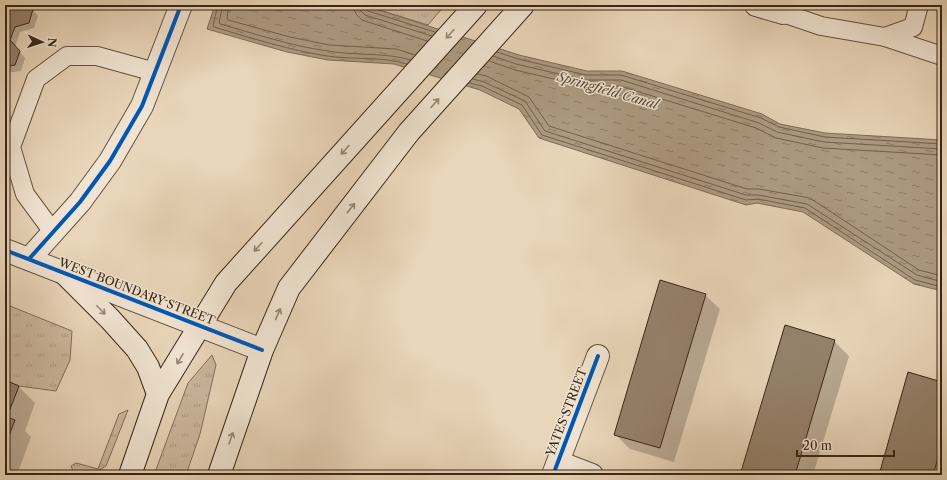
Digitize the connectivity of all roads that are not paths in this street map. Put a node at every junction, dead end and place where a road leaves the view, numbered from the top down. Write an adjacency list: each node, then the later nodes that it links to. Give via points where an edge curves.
1 (476, 5): 15 (main road, one-way to 15, via 226,283)
2 (523, 5): 16 (main road, one-way to 2, via 289,288 409,132)
3 (756, 5): 6 (main road)
4 (919, 5): 7 (lane, via 913,27)
5 (178, 12): 9 (main road)
6 (783, 13): 7 (lane, via 821,26)
7 (885, 37): 8 (lane)
8 (942, 56)
9 (155, 72): 10 (lane, via 97,56 68,56 36,79); 11 (main road, via 142,106 110,161 80,202)
10 (8, 146): 11 (lane, via 25,194)
11 (53, 232): 13 (main road)
12 (5, 250): 13 (main road, WEST BOUNDARY STREET)
13 (29, 259): 14 (main road, WEST BOUNDARY STREET)
14 (63, 272): 15 (main road, WEST BOUNDARY STREET); 18 (main road, one-way to 18, via 136,349 148,367)
15 (200, 325): 16 (main road, WEST BOUNDARY STREET); 18 (main road, one-way to 18)
16 (262, 350): 21 (main road, one-way to 16)
17 (598, 356): 19 (main road, YATES STREET)
18 (158, 394): 20 (main road)
19 (555, 468): 22 (main road)
20 (130, 475)
21 (218, 475)
22 (592, 475)

